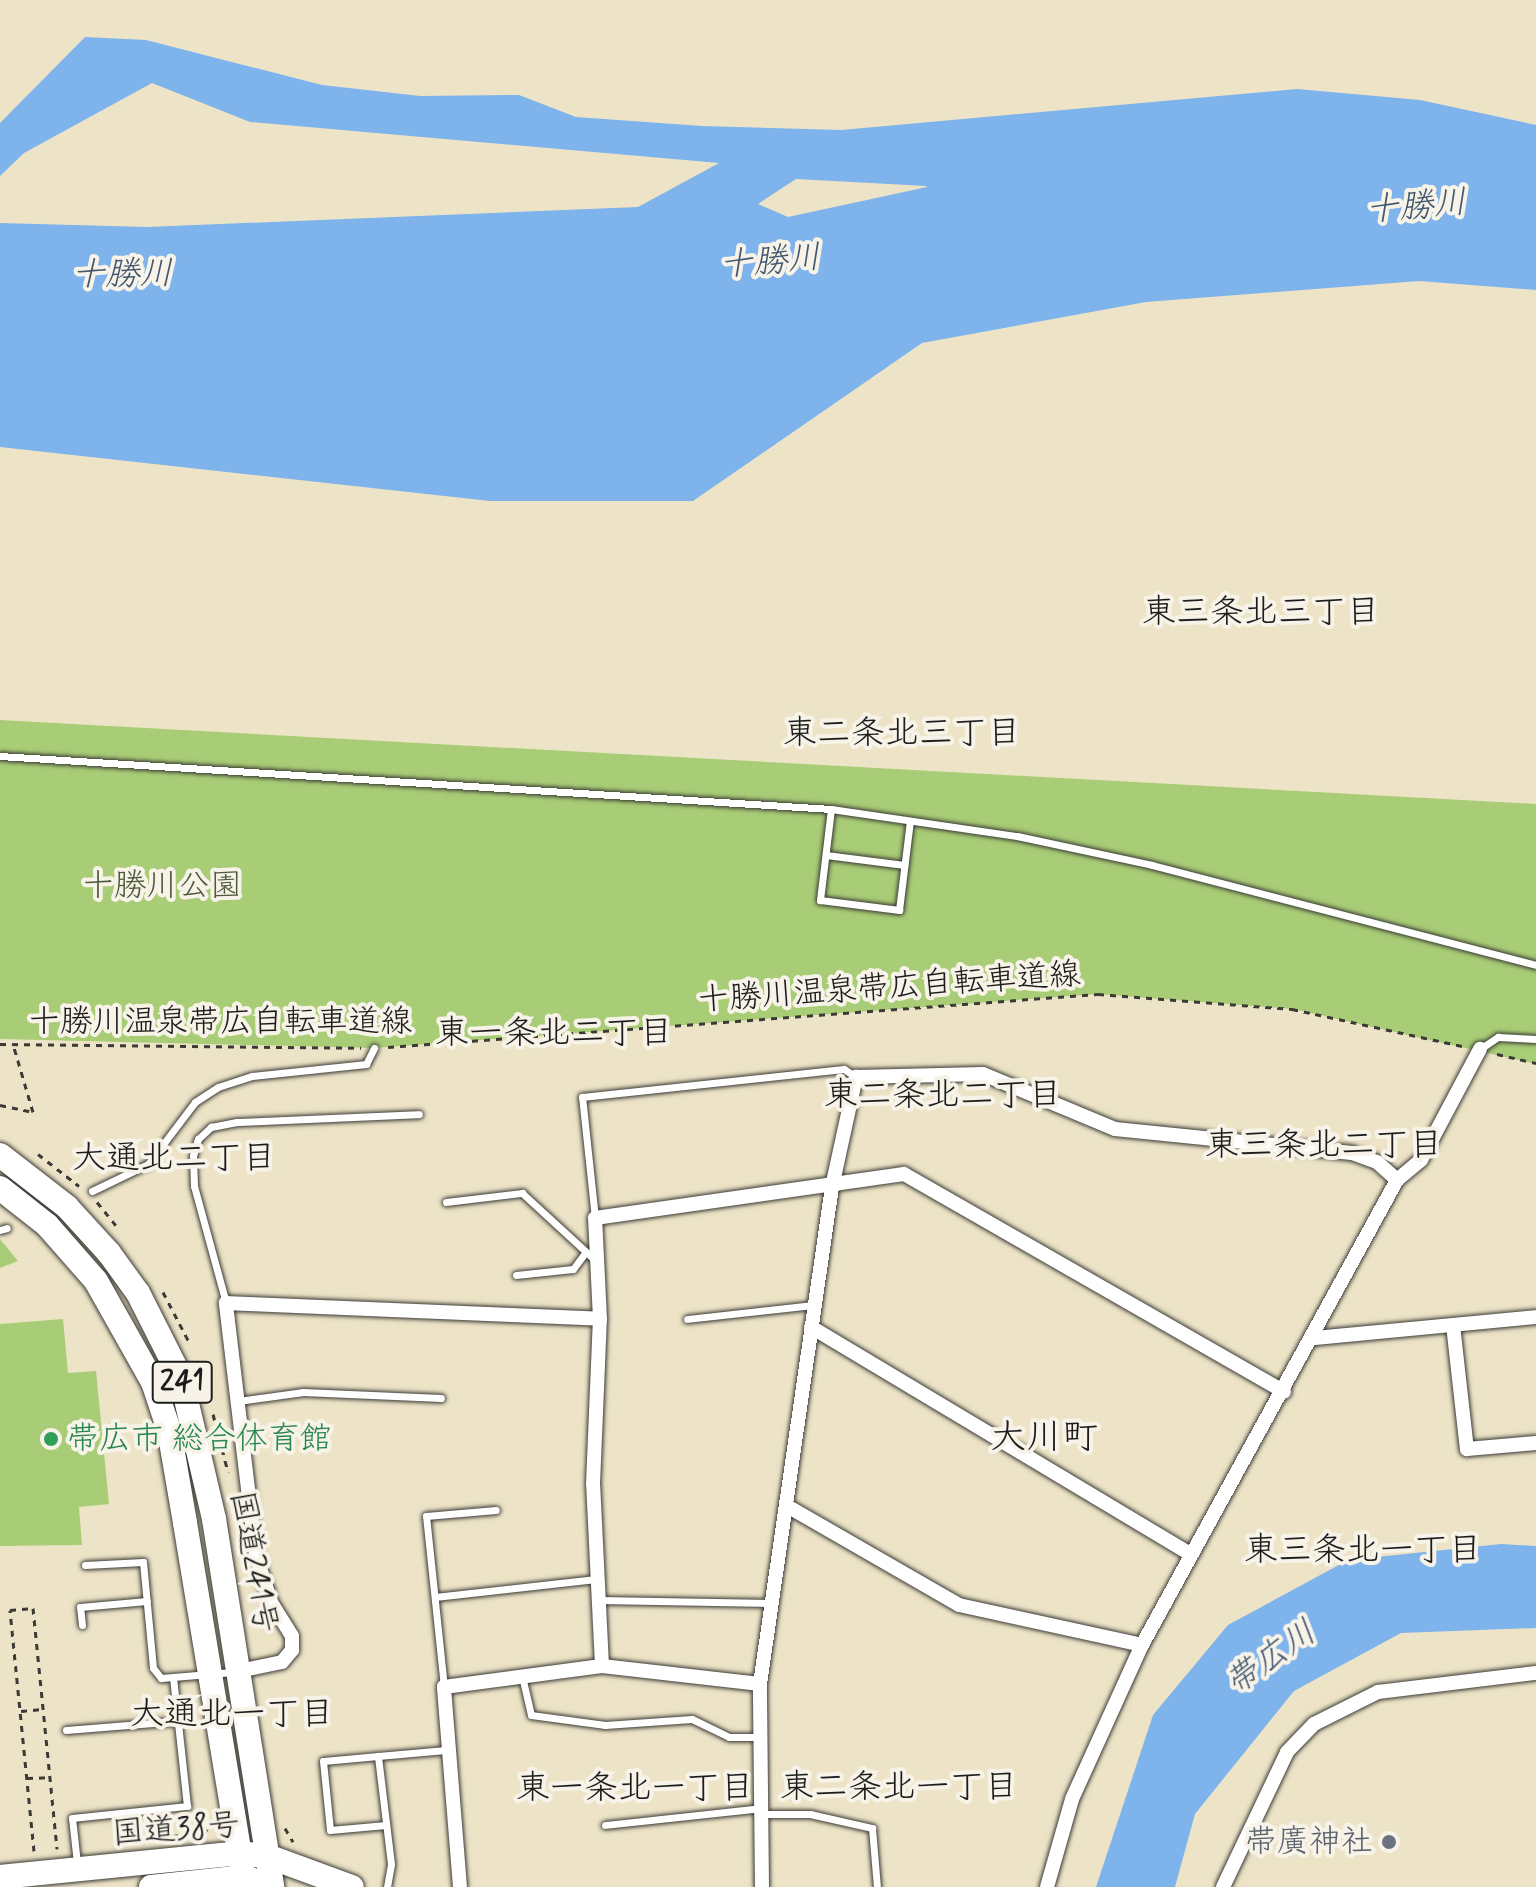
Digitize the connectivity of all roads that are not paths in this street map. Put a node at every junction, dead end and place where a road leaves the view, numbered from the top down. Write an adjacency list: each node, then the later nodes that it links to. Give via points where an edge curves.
1 (0, 756): 2 (lane)
2 (831, 809): 3 (lane); 4 (lane)
3 (910, 821): 5 (lane); 6 (lane, via 1017,836 1152,865)
4 (826, 855): 5 (lane); 5 (lane, via 820,900 899,910)
5 (904, 865)
6 (1536, 965)
7 (1536, 1039): 9 (lane, via 1498,1037)
8 (374, 1048): 16 (lane, via 366,1064 252,1076 218,1087 195,1102 148,1164)
9 (1480, 1049): 13 (street, via 1421,1160)
10 (856, 1077): 13 (street, via 983,1074 1115,1129 1352,1153 1377,1162); 14 (street); 18 (lane, via 844,1069 582,1097)
11 (419, 1114): 22 (lane, via 237,1122 204,1133 193,1156 194,1186)
12 (0, 1155): 46 (highway, 国道241号 / 241, via 67,1207 109,1253 138,1293 168,1351 192,1416)
13 (1397, 1180): 29 (street)
14 (832, 1187): 18 (street); 23 (street); 30 (street, via 904,1174 917,1177)
15 (0, 1188): 48 (highway, 国道241号 / 241, via 47,1225 96,1281 153,1382 169,1430)
16 (92, 1191)
17 (446, 1202): 19 (lane, via 522,1193)
18 (595, 1218): 20 (street)
19 (586, 1252): 20 (lane); 21 (lane, via 573,1269)
20 (598, 1264): 25 (street)
21 (516, 1275)
22 (226, 1303): 25 (street); 32 (street)
23 (814, 1305): 26 (lane); 28 (street)
24 (1536, 1317): 27 (street)
25 (600, 1319): 38 (street, via 593,1484)
26 (687, 1319)
27 (1453, 1325): 29 (street); 33 (street, via 1467,1449)
28 (811, 1327): 34 (street); 36 (street)
29 (1314, 1338): 30 (street)
30 (1284, 1392): 36 (street)
31 (441, 1398): 32 (lane, via 303,1392)
32 (236, 1401): 46 (street, via 256,1556 271,1602 292,1636 292,1650 282,1662)
33 (1536, 1443)
34 (787, 1506): 42 (street); 44 (street, via 959,1605)
35 (496, 1510): 39 (lane, via 426,1516)
36 (1190, 1554): 44 (street)
37 (85, 1565): 41 (lane, via 143,1562)
38 (596, 1579): 39 (lane); 40 (street)
39 (435, 1597): 52 (lane)
40 (597, 1600): 42 (lane); 45 (street)
41 (147, 1601): 43 (lane, via 80,1607); 50 (lane, via 153,1668 161,1678)
42 (772, 1603): 51 (street)
43 (82, 1625)
44 (1142, 1645): 72 (street, via 1072,1799)
45 (602, 1666): 49 (street); 51 (street)
46 (239, 1671): 48 (lane); 61 (highway, 国道241号 / 241)
47 (1536, 1673): 73 (street, via 1378,1692 1314,1724 1280,1764)
48 (211, 1675): 50 (lane); 63 (highway, 国道241号 / 241)
49 (522, 1676): 52 (street); 55 (lane, via 531,1715 605,1725 692,1719 729,1737)
50 (173, 1678): 53 (lane)
51 (760, 1684): 55 (street)
52 (444, 1687): 56 (street)
53 (178, 1721): 54 (lane); 62 (lane, via 187,1806 72,1818)
54 (66, 1730)
55 (761, 1737): 58 (street)
56 (446, 1750): 57 (lane); 69 (street)
57 (378, 1756): 59 (lane); 59 (lane, via 323,1761 330,1830)
58 (761, 1811): 60 (lane); 70 (street); 71 (lane, via 810,1814 872,1828)
59 (386, 1825): 68 (lane, via 391,1864)
60 (605, 1825)
61 (270, 1857): 63 (highway, 国道38号); 65 (highway, 国道241号); 67 (highway, 国道38号)
62 (78, 1869): 63 (highway, 国道38号); 64 (highway, 国道38号)
63 (243, 1873): 65 (highway, 国道38号); 66 (highway, 国道38号)
64 (0, 1877)
65 (274, 1886)
66 (151, 1887)
67 (352, 1887)
68 (387, 1887)
69 (460, 1887)
70 (762, 1887)
71 (877, 1887)
72 (1047, 1887)
73 (1223, 1887)

